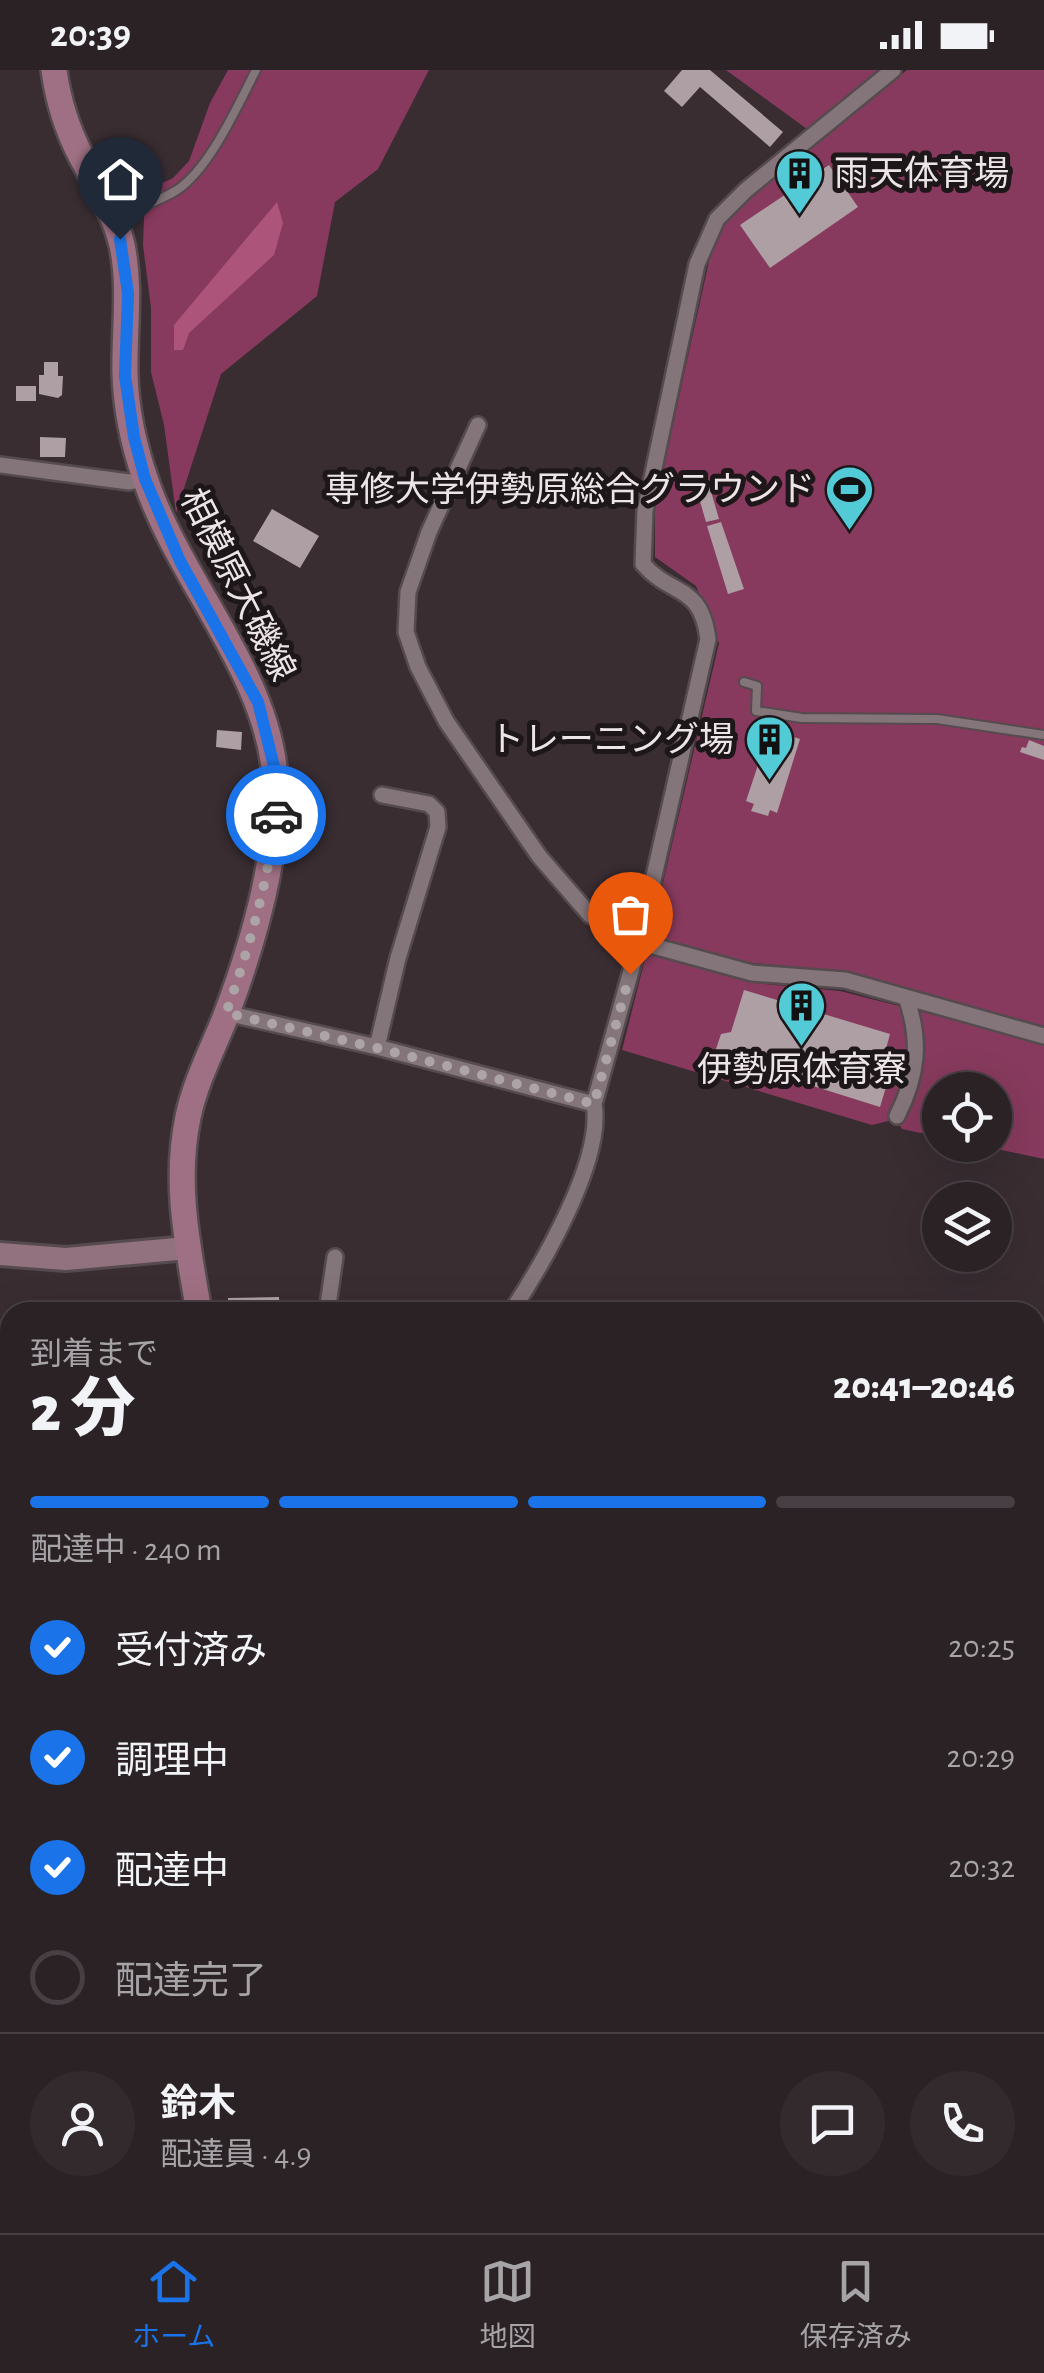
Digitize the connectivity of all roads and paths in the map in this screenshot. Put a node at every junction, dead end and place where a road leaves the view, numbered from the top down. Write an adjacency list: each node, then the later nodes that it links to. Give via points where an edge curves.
1 (54, 70): 4 (main road, 相模原大磯線, via 69,128)
2 (256, 70): 4 (lane, via 191,177)
3 (893, 70): 11 (street, via 746,190 717,219 697,264 645,512 643,564 656,579 690,596 708,640)
4 (115, 219): 7 (main road, 相模原大磯線, via 128,293 125,376)
5 (478, 425): 11 (street, via 428,532 408,592 406,632 446,721 539,856 590,914)
6 (0, 466): 7 (street)
7 (145, 479): 13 (main road, 相模原大磯線, via 180,561 258,702 274,766 270,856)
8 (744, 682): 9 (lane, via 757,686 756,711 937,719)
9 (1044, 735)
10 (382, 794): 15 (street, via 429,804 438,827)
11 (640, 939): 12 (street, via 752,973 845,980); 16 (street)
12 (906, 997): 14 (street); 17 (street, via 917,1036 915,1070)
13 (226, 1013): 15 (street); 18 (main road, 相模原大磯線, via 188,1114 181,1195)
14 (1044, 1036)
15 (377, 1048): 16 (street)
16 (594, 1104): 23 (street, via 597,1118 575,1197)
17 (897, 1116)
18 (186, 1248): 19 (main road, via 66,1260); 21 (main road, 相模原大磯線)
19 (0, 1254)
20 (339, 1267): 22 (street)
21 (196, 1302)
22 (330, 1302)
23 (517, 1302)

